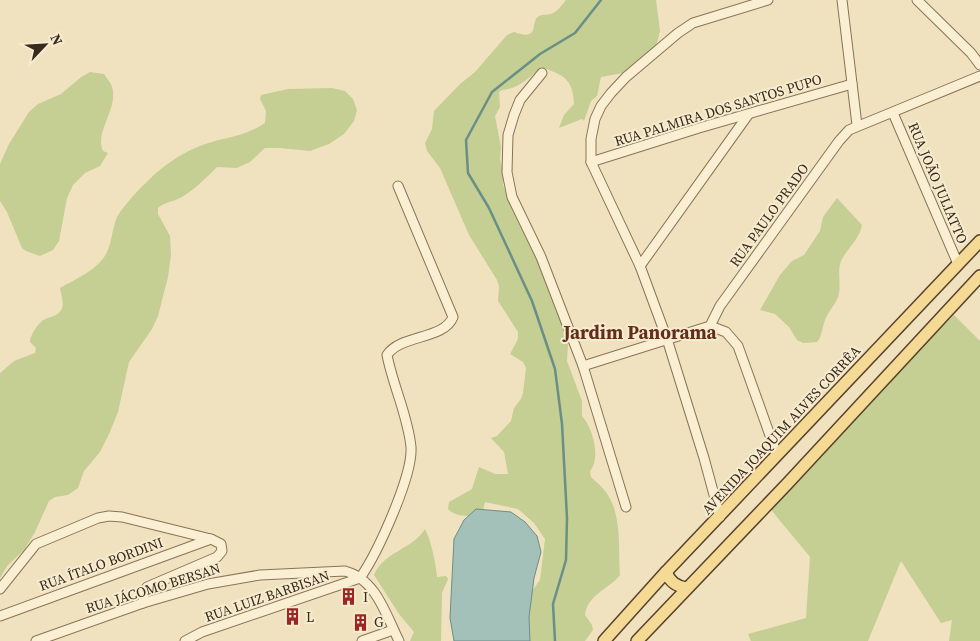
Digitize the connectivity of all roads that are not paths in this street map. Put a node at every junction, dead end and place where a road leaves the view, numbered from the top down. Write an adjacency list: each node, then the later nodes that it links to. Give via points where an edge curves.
1 (768, 0): 11 (street, via 693,23 626,76 595,118 591,139)
2 (842, 0): 7 (street)
3 (917, 0): 4 (street)
4 (980, 65)
5 (542, 74): 19 (street, via 520,100 514,115 508,135 507,172 512,196 541,257)
6 (980, 76): 8 (street, RUA PAULO PRADO)
7 (852, 84): 9 (street, RUA PALMIRA DOS SANTOS PUPO); 10 (street)
8 (893, 113): 10 (street, RUA PAULO PRADO); 14 (street, RUA JOÃO JULIATTO)
9 (748, 115): 11 (street, RUA PALMIRA DOS SANTOS PUPO); 15 (street)
10 (857, 125): 17 (street, RUA PAULO PRADO, via 839,141 720,306)
11 (592, 162): 15 (street)
12 (398, 186): 26 (street, via 453,316 443,328 398,344 387,354 409,434 410,458 407,474 378,547)
13 (980, 241): 14 (main road, AVENIDA JOAQUIM ALVES CORRÊA)
14 (958, 264): 20 (main road, AVENIDA JOAQUIM ALVES CORRÊA)
15 (640, 266): 18 (street)
16 (980, 276): 27 (main road)
17 (710, 326): 18 (street); 20 (street, via 726,332 738,346)
18 (666, 339): 19 (street); 22 (street)
19 (583, 366): 21 (street)
20 (777, 455): 22 (main road, AVENIDA JOAQUIM ALVES CORRÊA)
21 (626, 507)
22 (720, 517): 25 (main road, AVENIDA JOAQUIM ALVES CORRÊA)
23 (212, 539): 29 (street, via 122,518 98,518 36,544); 30 (street, via 221,544 222,551 217,557 147,587); 31 (street, RUA ÍTALO BORDINI)
24 (312, 572): 26 (street, RUA JÁCOMO BERSAN, via 345,571); 28 (street, via 326,578); 30 (street, RUA JÁCOMO BERSAN, via 232,579)
25 (666, 572): 27 (main road, via 676,585); 37 (main road, AVENIDA JOAQUIM ALVES CORRÊA)
26 (360, 578): 28 (street, RUA LUIZ BARBISAN); 32 (street, via 376,593)
27 (686, 588): 38 (main road)
28 (329, 589): 34 (street, RUA LUIZ BARBISAN, via 202,632)
29 (0, 590)
30 (144, 603): 33 (street, RUA JÁCOMO BERSAN)
31 (0, 616)
32 (394, 630): 35 (street); 36 (street)
33 (36, 641)
34 (185, 641)
35 (362, 641)
36 (399, 641)
37 (604, 641)
38 (637, 641)

